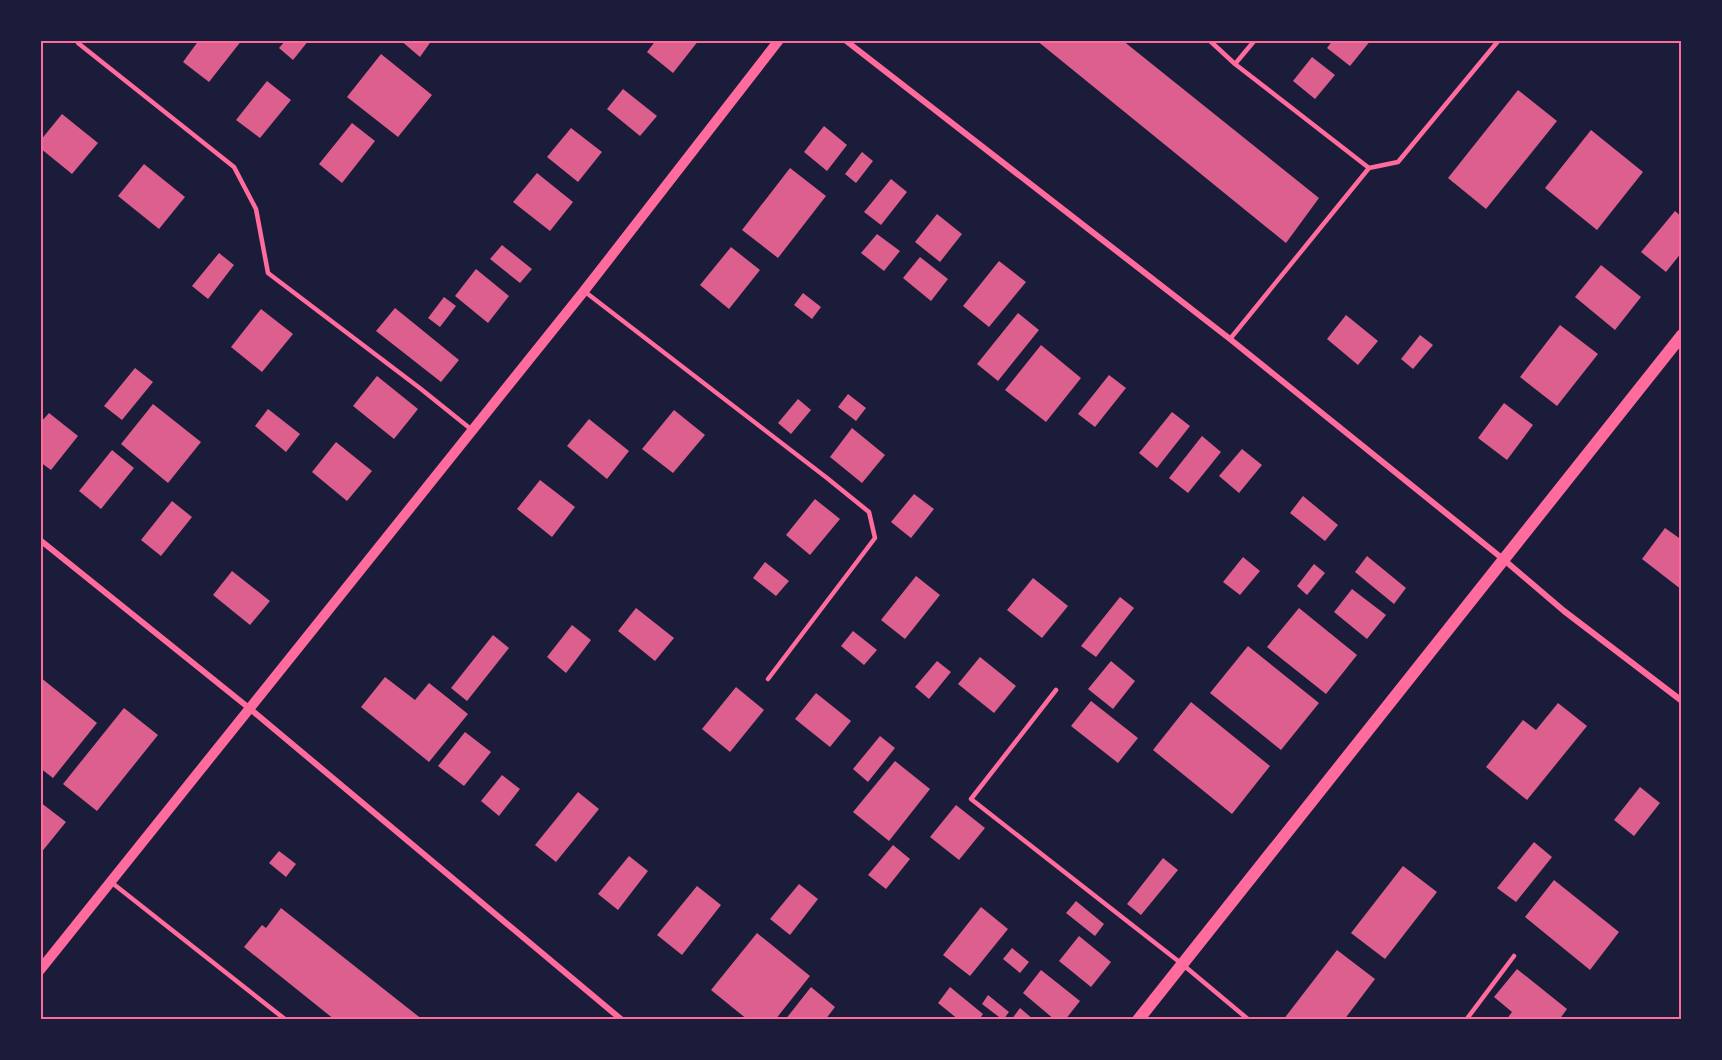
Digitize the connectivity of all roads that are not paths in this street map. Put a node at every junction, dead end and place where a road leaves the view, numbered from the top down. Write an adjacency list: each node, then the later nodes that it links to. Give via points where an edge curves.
1 (779, 40): 9 (street)
2 (845, 40): 11 (street)
3 (1209, 40): 7 (lane)
4 (1255, 40): 7 (lane)
5 (1499, 40): 8 (lane, via 1398,162)
6 (78, 43): 12 (lane, via 234,167 256,209 268,273)
7 (1235, 64): 8 (lane)
8 (1369, 168): 11 (lane)
9 (584, 291): 12 (street); 15 (lane, via 869,512 874,538)
10 (1682, 335): 14 (main road)
11 (1230, 339): 14 (street)
12 (472, 430): 18 (street)
13 (40, 540): 18 (street)
14 (1503, 560): 17 (street); 21 (main road)
15 (768, 679)
16 (1056, 690): 21 (lane, via 971,800)
17 (1682, 701)
18 (249, 708): 19 (street); 24 (street)
19 (111, 882): 22 (street); 23 (lane)
20 (1514, 956): 27 (lane)
21 (1182, 964): 25 (main road); 26 (lane)
22 (40, 970)
23 (286, 1020)
24 (622, 1020)
25 (1138, 1020)
26 (1249, 1020)
27 (1466, 1020)

